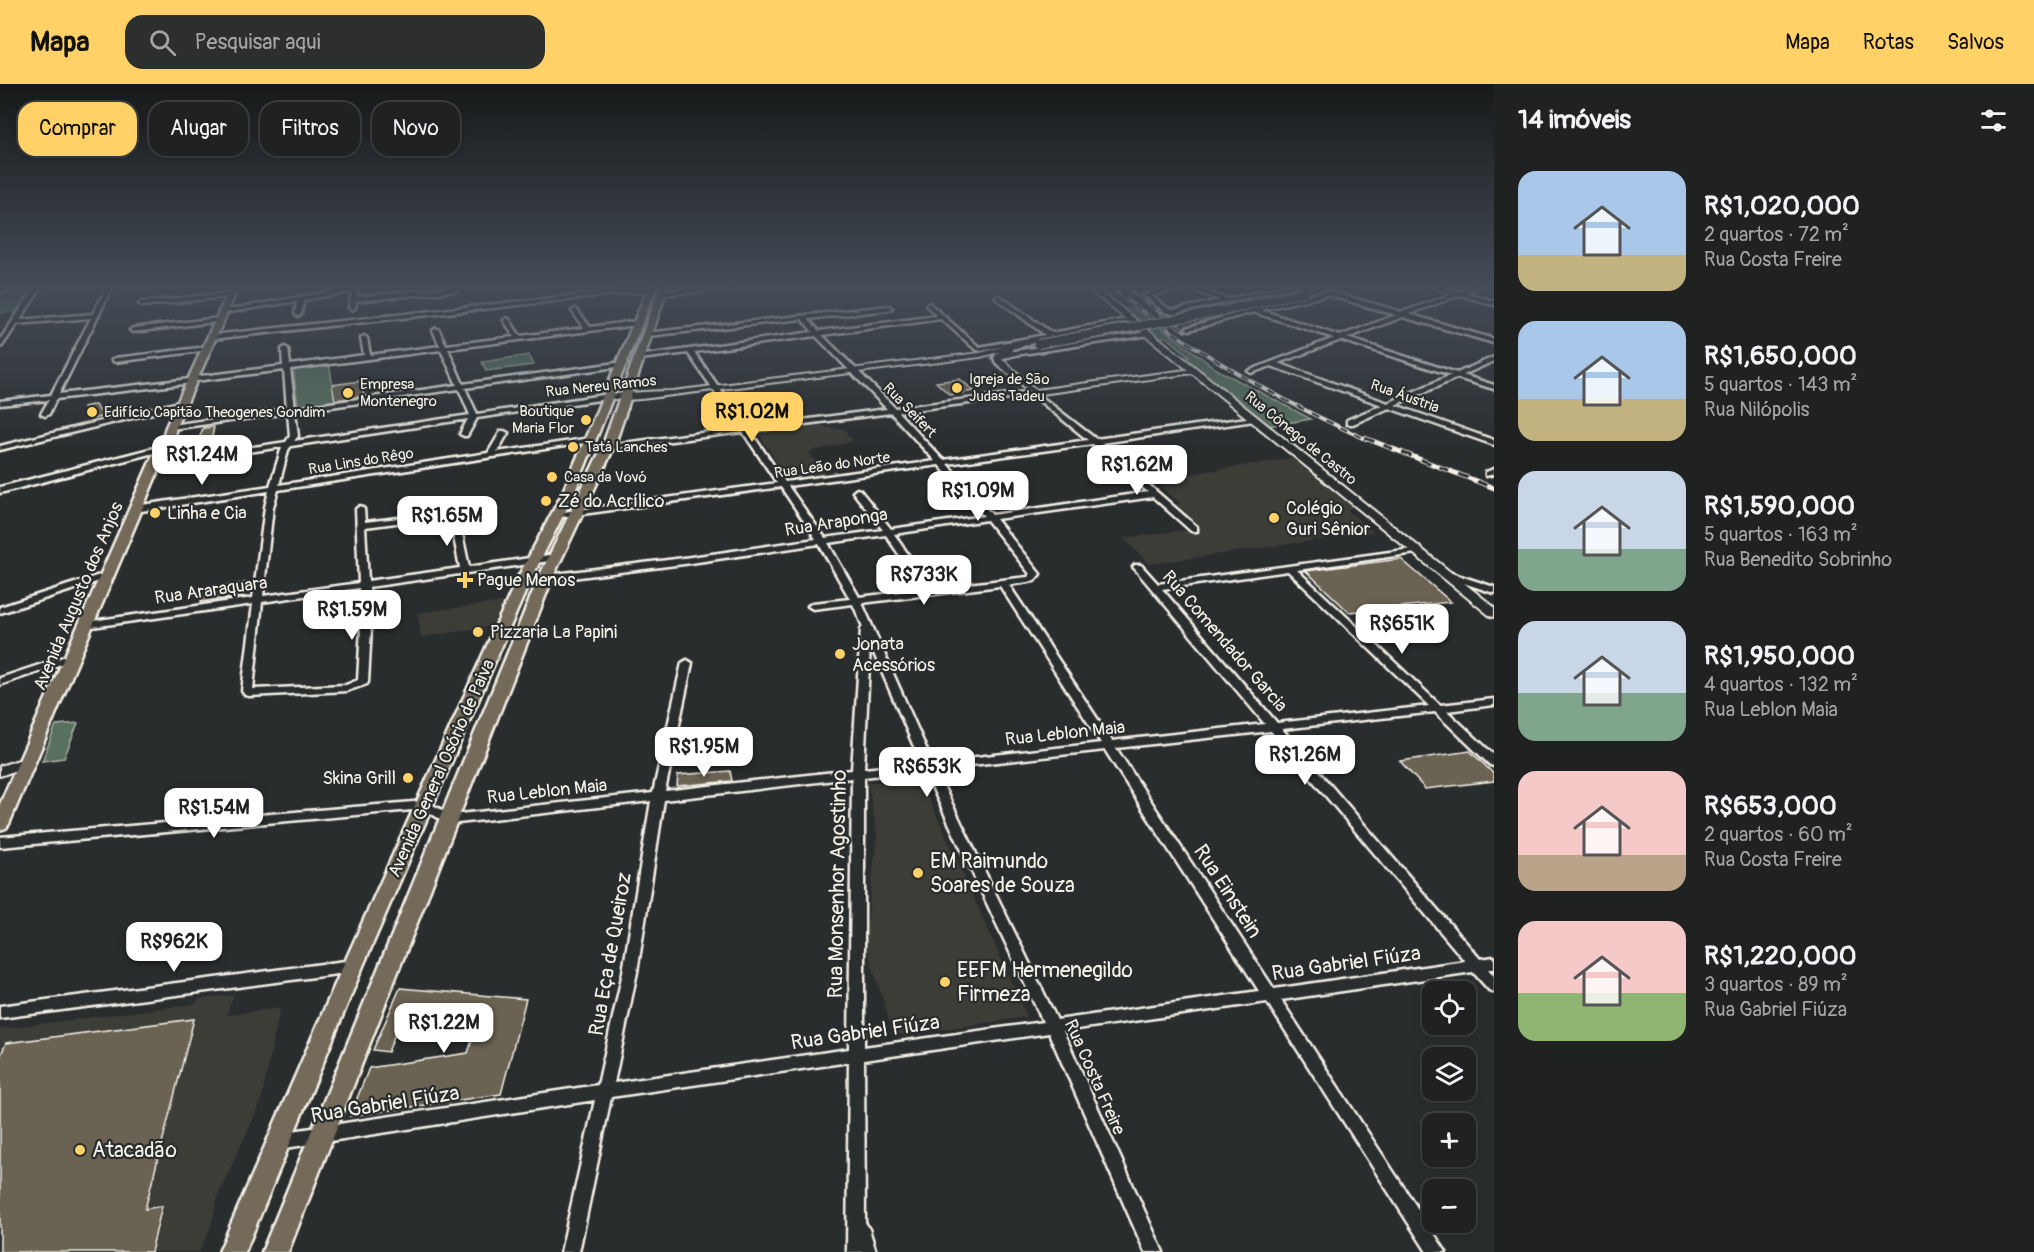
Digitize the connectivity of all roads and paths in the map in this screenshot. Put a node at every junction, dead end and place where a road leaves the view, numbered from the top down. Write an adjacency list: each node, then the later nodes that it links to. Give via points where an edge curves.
1 (82, 341): 43 (street)
2 (230, 341): 18 (street)
3 (364, 341): 23 (street)
4 (440, 341): 19 (street)
5 (492, 341): 19 (street)
6 (631, 341): 28 (main road, Avenida General Osório de Paiva)
7 (646, 341): 24 (main road, Avenida General Osório de Paiva)
8 (769, 341): 21 (street)
9 (824, 341): 32 (street, Rua Seifert)
10 (969, 341): 22 (street)
11 (1031, 341): 22 (street, Rua Nereu Ramos)
12 (1045, 341): 17 (street, Rua Nereu Ramos, bridge)
13 (1102, 341): 25 (street)
14 (1156, 341): 33 (main road, Rua Cônego de Castro)
15 (1337, 341): 29 (street)
16 (1352, 341): 35 (street)
17 (1036, 342): 22 (street, Rua Nereu Ramos); 25 (street, Rua Nereu Ramos)
18 (209, 343): 27 (street); 36 (main road, Avenida Augusto dos Anjos)
19 (443, 347): 23 (street); 37 (street)
20 (285, 349): 30 (street)
21 (690, 351): 24 (street); 39 (street, Rua Costa Freire)
22 (980, 352): 31 (street); 32 (street, Rua Nereu Ramos)
23 (367, 356): 30 (street)
24 (640, 357): 42 (main road, Avenida General Osório de Paiva)
25 (996, 358): 31 (street)
26 (1494, 359): 35 (street)
27 (115, 360)
28 (624, 363): 37 (street); 41 (main road, Avenida General Osório de Paiva)
29 (1273, 364): 34 (street); 46 (street, Rua Áustria)
30 (287, 367): 36 (street); 47 (street)
31 (1008, 370): 40 (street)
32 (853, 371): 39 (street, Rua Nereu Ramos); 48 (street, Rua Seifert)
33 (1193, 371): 40 (street); 51 (main road, Rua Cônego de Castro)
34 (1251, 371)
35 (1459, 376): 38 (street); 46 (street)
36 (193, 380): 43 (street); 45 (main road, Avenida Augusto dos Anjos)
37 (460, 386): 47 (street); 50 (street)
38 (1494, 387)
39 (714, 388): 42 (street, Rua Nereu Ramos); 54 (street, Rua Costa Freire)
40 (1034, 393): 48 (street); 59 (street)
41 (610, 396): 42 (street, Rua Nereu Ramos); 50 (street, Rua Nereu Ramos); 57 (main road, Avenida General Osório de Paiva)
42 (625, 397): 62 (main road, Avenida General Osório de Paiva)
43 (53, 398): 44 (street); 49 (street)
44 (0, 403)
45 (183, 403): 53 (main road, Avenida Augusto dos Anjos); 61 (street)
46 (1389, 405): 52 (street); 60 (street, Rua Áustria)
47 (291, 410): 53 (street); 58 (street)
48 (893, 412): 54 (street); 66 (street, Rua Seifert)
49 (45, 414)
50 (474, 416): 56 (street); 58 (street, Rua Nereu Ramos)
51 (1254, 419): 59 (street, Rua Leão do Norte); 81 (main road, Rua Cônego de Castro)
52 (1350, 422)
53 (171, 427): 63 (main road, Avenida Augusto dos Anjos)
54 (744, 431): 62 (street); 67 (street, Rua Costa Freire)
55 (504, 433): 64 (street)
56 (464, 434)
57 (591, 440): 64 (street, Rua Lins do Rêgo); 75 (main road, Avenida General Osório de Paiva)
58 (291, 443): 65 (street, Rua Nereu Ramos); 68 (street, via 284,450)
59 (1096, 443): 66 (street, Rua Leão do Norte); 71 (street)
60 (1494, 443)
61 (0, 447)
62 (608, 447): 74 (main road, Avenida General Osório de Paiva)
63 (162, 448): 65 (main road, Avenida Augusto dos Anjos); 69 (street)
64 (491, 455): 68 (street, Rua Lins do Rêgo)
65 (155, 464): 72 (main road, Avenida Augusto dos Anjos)
66 (943, 464): 67 (street, Rua Leão do Norte); 76 (street, Rua Seifert)
67 (783, 486): 74 (street, Rua Leão do Norte); 80 (street, Rua Costa Freire)
68 (272, 488): 72 (street, Rua Lins do Rêgo); 96 (street)
69 (0, 490)
70 (857, 492): 79 (street)
71 (1154, 494): 76 (street, Rua Araponga); 78 (street)
72 (135, 509): 89 (main road, Avenida Augusto dos Anjos)
73 (360, 509): 77 (street)
74 (578, 513): 75 (street, Rua Leão do Norte); 82 (main road, Avenida General Osório de Paiva)
75 (556, 516): 83 (main road, Avenida General Osório de Paiva)
76 (991, 516): 79 (street, Rua Araponga); 92 (street, Rua Seifert, via 1035,574 1031,579)
77 (361, 525): 87 (street, via 454,513); 93 (street)
78 (1194, 529)
79 (888, 531): 80 (street, Rua Araponga); 84 (street)
80 (822, 541): 90 (street, Rua Araponga); 97 (street, Rua Costa Freire)
81 (1416, 550): 86 (street); 88 (main road, Rua Cônego de Castro)
82 (556, 557): 83 (street, Rua Araraquara); 90 (main road, Avenida General Osório de Paiva)
83 (533, 560): 87 (street, Rua Araraquara); 91 (main road, Avenida General Osório de Paiva)
84 (909, 563)
85 (1138, 567): 94 (street, Rua Comendador Garcia)
86 (1291, 569): 94 (street); 109 (street)
87 (465, 570): 93 (street, Rua Araraquara)
88 (1448, 575): 95 (street); 100 (main road, Rua Cônego de Castro)
89 (106, 576): 99 (street); 101 (main road, Avenida Augusto dos Anjos)
90 (545, 579): 91 (street, Rua Araponga); 104 (main road, Avenida General Osório de Paiva)
91 (523, 581): 103 (main road, Avenida General Osório de Paiva)
92 (1003, 583): 97 (street); 111 (street, Rua Einstein)
93 (363, 586): 96 (street, Rua Araraquara); 96 (street, via 363,682 347,688 249,693)
94 (1156, 587): 110 (street, Rua Comendador Garcia)
95 (1494, 590)
96 (256, 600): 101 (street, Rua Araraquara)
97 (856, 600): 98 (street); 102 (street, Rua Costa Freire)
98 (813, 606)
99 (0, 610)
100 (1494, 613)
101 (85, 625): 105 (main road, Avenida Augusto dos Anjos)
102 (867, 626): 114 (street, Rua Costa Freire); 116 (street, Rua Monsenhor Agostinho)
103 (500, 636): 104 (main road); 118 (main road, Avenida General Osório de Paiva)
104 (522, 636): 119 (main road, Avenida General Osório de Paiva)
105 (72, 657): 107 (street); 112 (main road, Avenida Augusto dos Anjos)
106 (687, 663): 117 (street, Rua Eça de Queiroz)
107 (0, 682)
108 (1494, 702): 109 (street, Rua Leblon Maia)
109 (1437, 708): 110 (street, Rua Leblon Maia); 113 (street)
110 (1276, 728): 111 (street, Rua Leblon Maia); 123 (street, Rua Comendador Garcia)
111 (1108, 746): 114 (street, Rua Leblon Maia); 126 (street, Rua Einstein)
112 (28, 761): 115 (street); 120 (main road, Avenida Augusto dos Anjos)
113 (1494, 762)
114 (928, 766): 116 (street, Rua Leblon Maia); 128 (street, Rua Costa Freire)
115 (0, 771)
116 (858, 773): 117 (street, Rua Leblon Maia); 129 (street, Rua Monsenhor Agostinho)
117 (658, 797): 119 (street, Rua Leblon Maia); 130 (street, Rua Eça de Queiroz, via 630,972)
118 (425, 805): 119 (street); 121 (street); 124 (main road, Avenida General Osório de Paiva)
119 (449, 820): 131 (main road, Avenida General Osório de Paiva)
120 (0, 824)
121 (0, 842)
122 (1494, 963): 123 (street, Rua Gabriel Fiúza)
123 (1476, 965): 125 (street, Rua Comendador Garcia); 126 (street, Rua Gabriel Fiúza)
124 (353, 966): 127 (street); 132 (main road, Avenida General Osório de Paiva)
125 (1494, 986)
126 (1270, 995): 128 (street, Rua Gabriel Fiúza); 140 (street, Rua Einstein)
127 (0, 1012)
128 (1053, 1026): 129 (street, Rua Gabriel Fiúza); 139 (street, Rua Costa Freire)
129 (856, 1054): 130 (street, Rua Gabriel Fiúza); 133 (street, Rua Monsenhor Agostinho)
130 (605, 1091): 131 (street, Rua Gabriel Fiúza); 136 (street, Rua Eça de Queiroz)
131 (322, 1136): 132 (street, Rua Gabriel Fiúza); 135 (main road, Avenida General Osório de Paiva)
132 (279, 1141): 134 (main road, Avenida General Osório de Paiva)
133 (858, 1220): 137 (street, Rua Monsenhor Agostinho); 138 (street)
134 (232, 1252)
135 (275, 1252)
136 (570, 1252)
137 (856, 1252)
138 (867, 1252)
139 (1154, 1252)
140 (1437, 1252)

